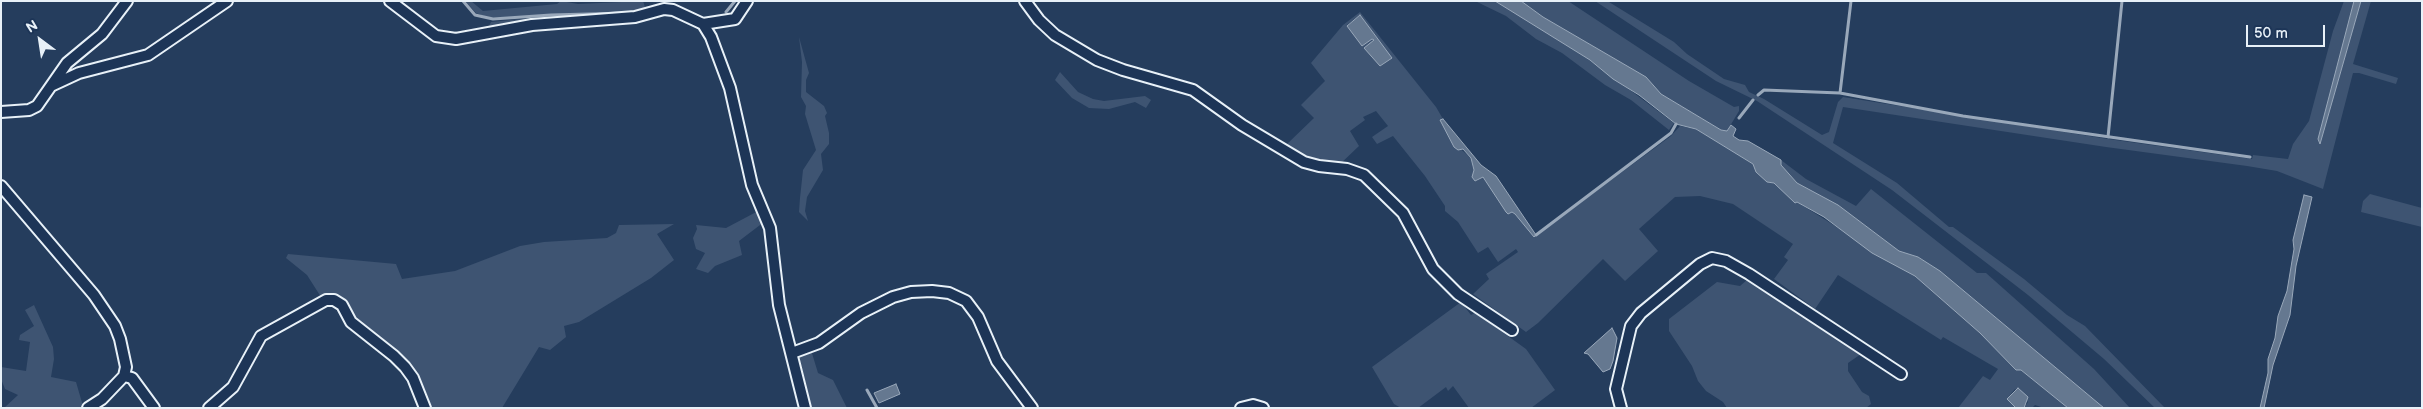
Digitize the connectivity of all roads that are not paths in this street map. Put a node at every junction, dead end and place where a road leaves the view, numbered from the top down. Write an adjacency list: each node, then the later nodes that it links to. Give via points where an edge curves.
1 (127, 1): 7 (street, via 102,34 67,64)
2 (227, 1): 7 (street, via 148,55 86,70)
3 (390, 1): 6 (street, via 436,36 456,39 532,25 635,17 664,9)
4 (747, 1): 6 (street, via 735,19)
5 (1025, 1): 10 (street, via 1056,35 1097,60 1192,90 1304,162 1364,175 1403,213 1433,269 1458,294)
6 (703, 24): 11 (street, via 730,88 752,185 770,228 779,306)
7 (51, 86): 8 (street, via 37,106 29,110)
8 (1, 112)
9 (1, 186): 13 (street, via 106,312 115,326 124,354)
10 (1512, 330)
11 (792, 353): 18 (street); 19 (street, via 819,343 861,313 893,297 911,292 949,294 966,301 978,317 997,360)
12 (1901, 374): 22 (street, via 1749,274 1726,261 1712,258 1700,264 1641,313 1631,326 1616,389)
13 (124, 376): 14 (street, via 102,399); 15 (street, via 132,378)
14 (88, 408)
15 (154, 408)
16 (209, 408): 17 (street, via 233,387 261,336 326,300 334,300 342,305 351,322 404,367 413,378)
17 (425, 408)
18 (805, 408)
19 (1032, 408)
20 (1241, 408): 21 (street, via 1253,405)
21 (1263, 408)
22 (1621, 408)

